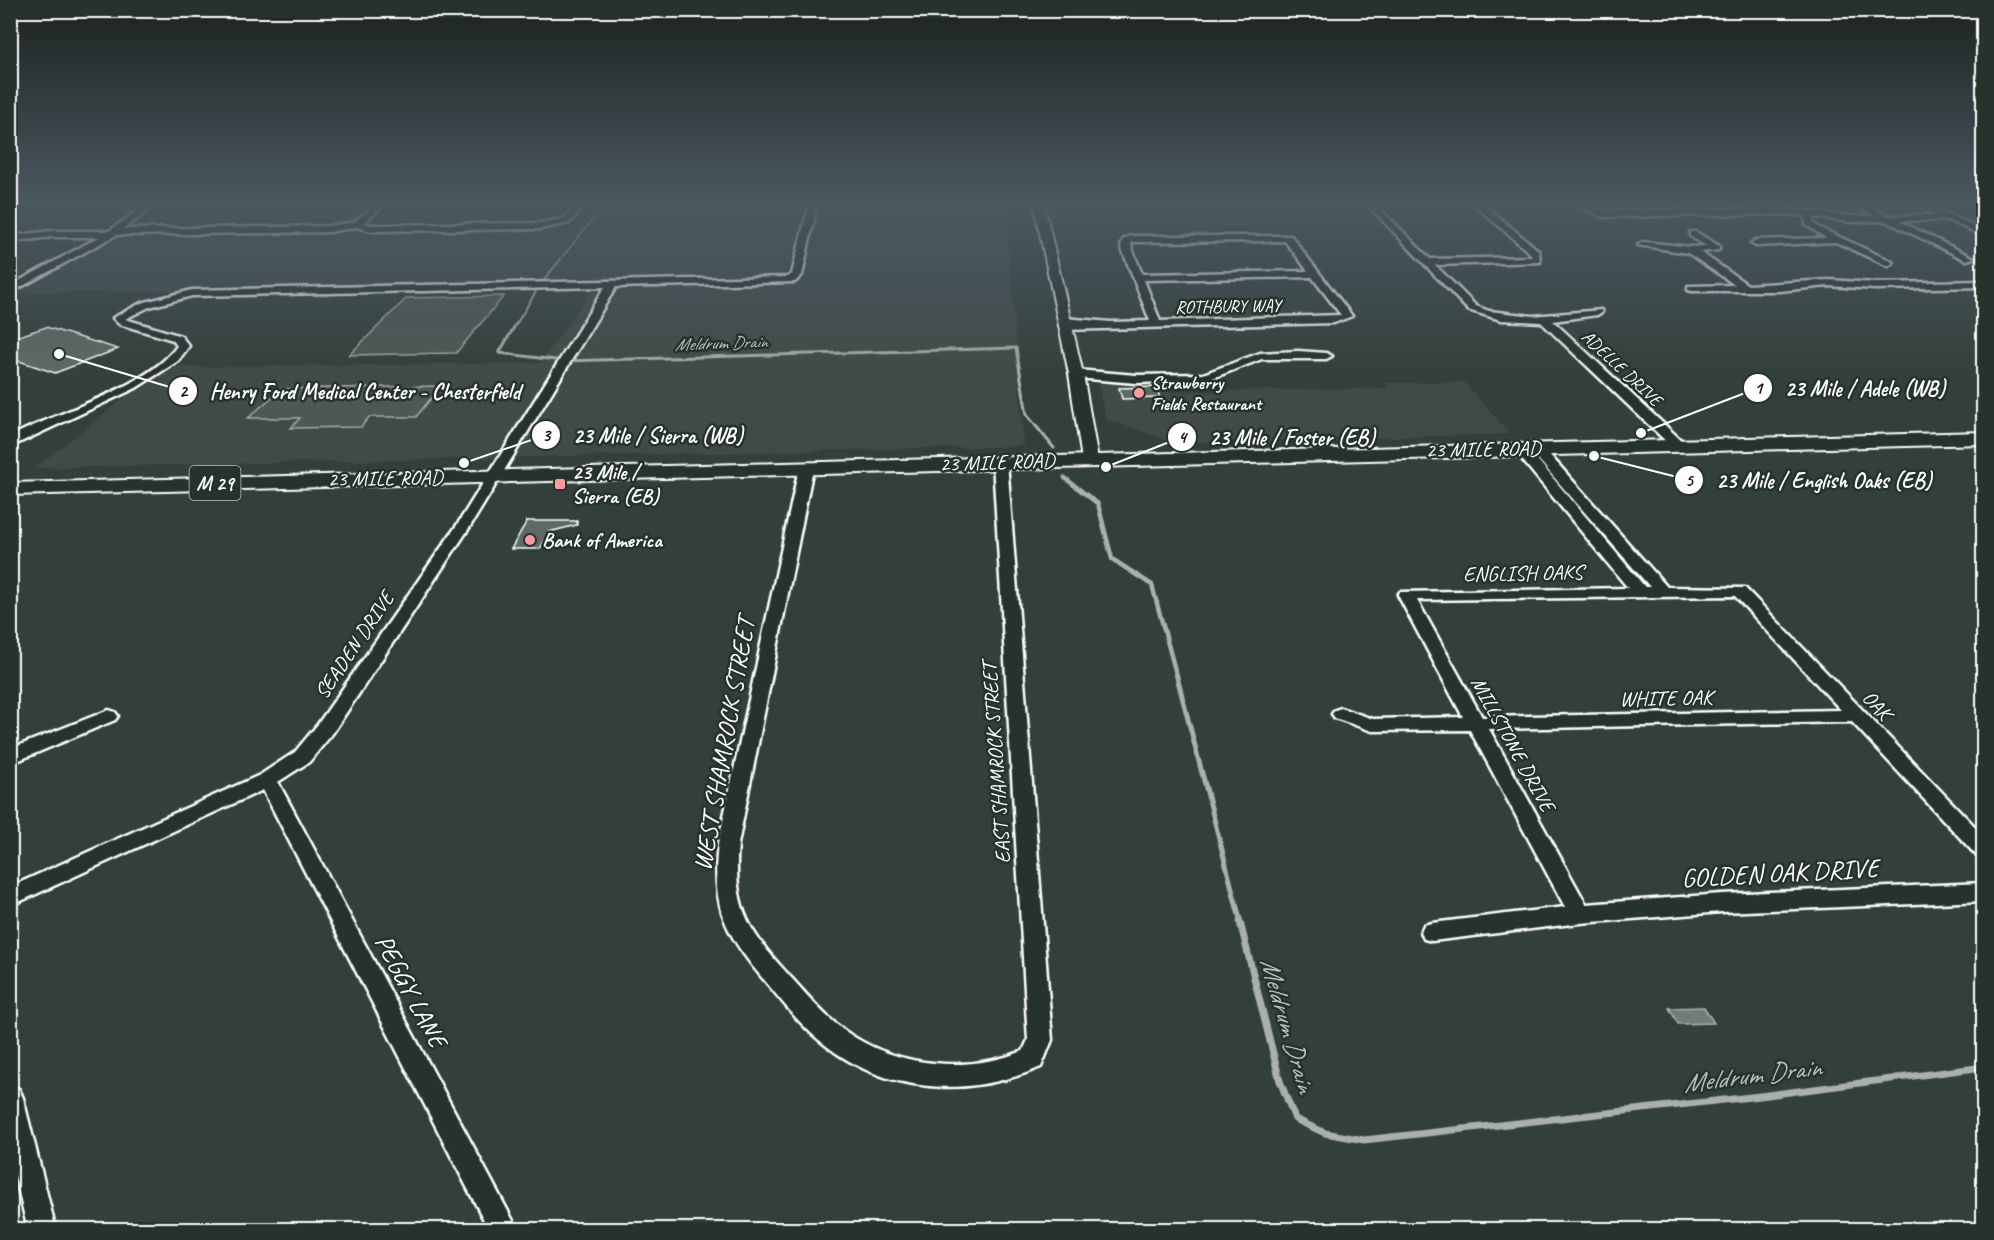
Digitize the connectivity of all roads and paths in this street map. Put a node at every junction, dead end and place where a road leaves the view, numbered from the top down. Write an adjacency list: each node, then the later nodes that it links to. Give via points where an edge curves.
1 (59, 263): 14 (street)
2 (800, 263): 10 (street, via 797,275 791,280)
3 (1052, 263): 18 (street)
4 (1133, 263): 9 (street)
5 (1308, 263): 8 (street)
6 (1430, 263): 16 (street, via 1478,311)
7 (1710, 263): 13 (street)
8 (1316, 274): 9 (street); 17 (street, ROTHBURY WAY, via 1347,314 1345,318)
9 (1139, 277): 17 (street)
10 (613, 283): 22 (street, via 295,288 173,296 129,310 118,318 177,338 183,346 178,355 136,383); 28 (street, SEADEN DRIVE)
11 (1983, 284): 13 (street, via 1828,283)
12 (1692, 288): 13 (street)
13 (1746, 288)
14 (10, 290)
15 (1597, 312): 16 (street)
16 (1542, 317): 23 (street, ADELLE DRIVE)
17 (1156, 323): 18 (street, ROTHBURY WAY)
18 (1065, 325): 20 (street)
19 (1326, 356): 20 (street, via 1254,358 1205,377 1136,379)
20 (1076, 374): 25 (street)
21 (1983, 438): 23 (main road, 23 MILE ROAD / M 29)
22 (10, 443)
23 (1678, 445): 24 (main road, 23 MILE ROAD / M 29)
24 (1528, 448): 25 (main road, 23 MILE ROAD / M 29); 30 (street); 32 (street, ENGLISH OAKS)
25 (1090, 460): 26 (main road, 23 MILE ROAD / M 29)
26 (1000, 462): 27 (main road, 23 MILE ROAD / M 29); 45 (street, EAST SHAMROCK STREET, via 1040,1040)
27 (806, 468): 28 (main road, 23 MILE ROAD / M 29); 45 (street, WEST SHAMROCK STREET, via 728,844 724,880 730,913 752,949 812,1016 842,1044 868,1058 902,1068 952,1075 1007,1069)
28 (495, 476): 29 (main road, 23 MILE ROAD / M 29); 39 (street, SEADEN DRIVE, via 315,743 302,757)
29 (10, 489)
30 (1662, 591): 31 (street, ENGLISH OAKS); 32 (street, ENGLISH OAKS)
31 (1739, 591): 36 (street, OAK)
32 (1640, 592): 33 (street, ENGLISH OAKS)
33 (1406, 596): 37 (street, MILLSTONE DRIVE)
34 (1341, 714): 37 (street, WHITE OAK, via 1372,725)
35 (110, 716): 38 (street)
36 (1856, 716): 37 (street, WHITE OAK); 40 (street, OAK)
37 (1476, 725): 43 (street, MILLSTONE DRIVE)
38 (10, 757)
39 (267, 780): 42 (street, SEADEN DRIVE); 48 (street, PEGGY LANE)
40 (1983, 850)
41 (1983, 892): 43 (street, GOLDEN OAK DRIVE, via 1722,903)
42 (10, 897)
43 (1580, 914): 44 (street, GOLDEN OAK DRIVE)
44 (1432, 932)
45 (1032, 1059)
46 (10, 1098): 47 (street)
47 (42, 1230)
48 (504, 1230)

